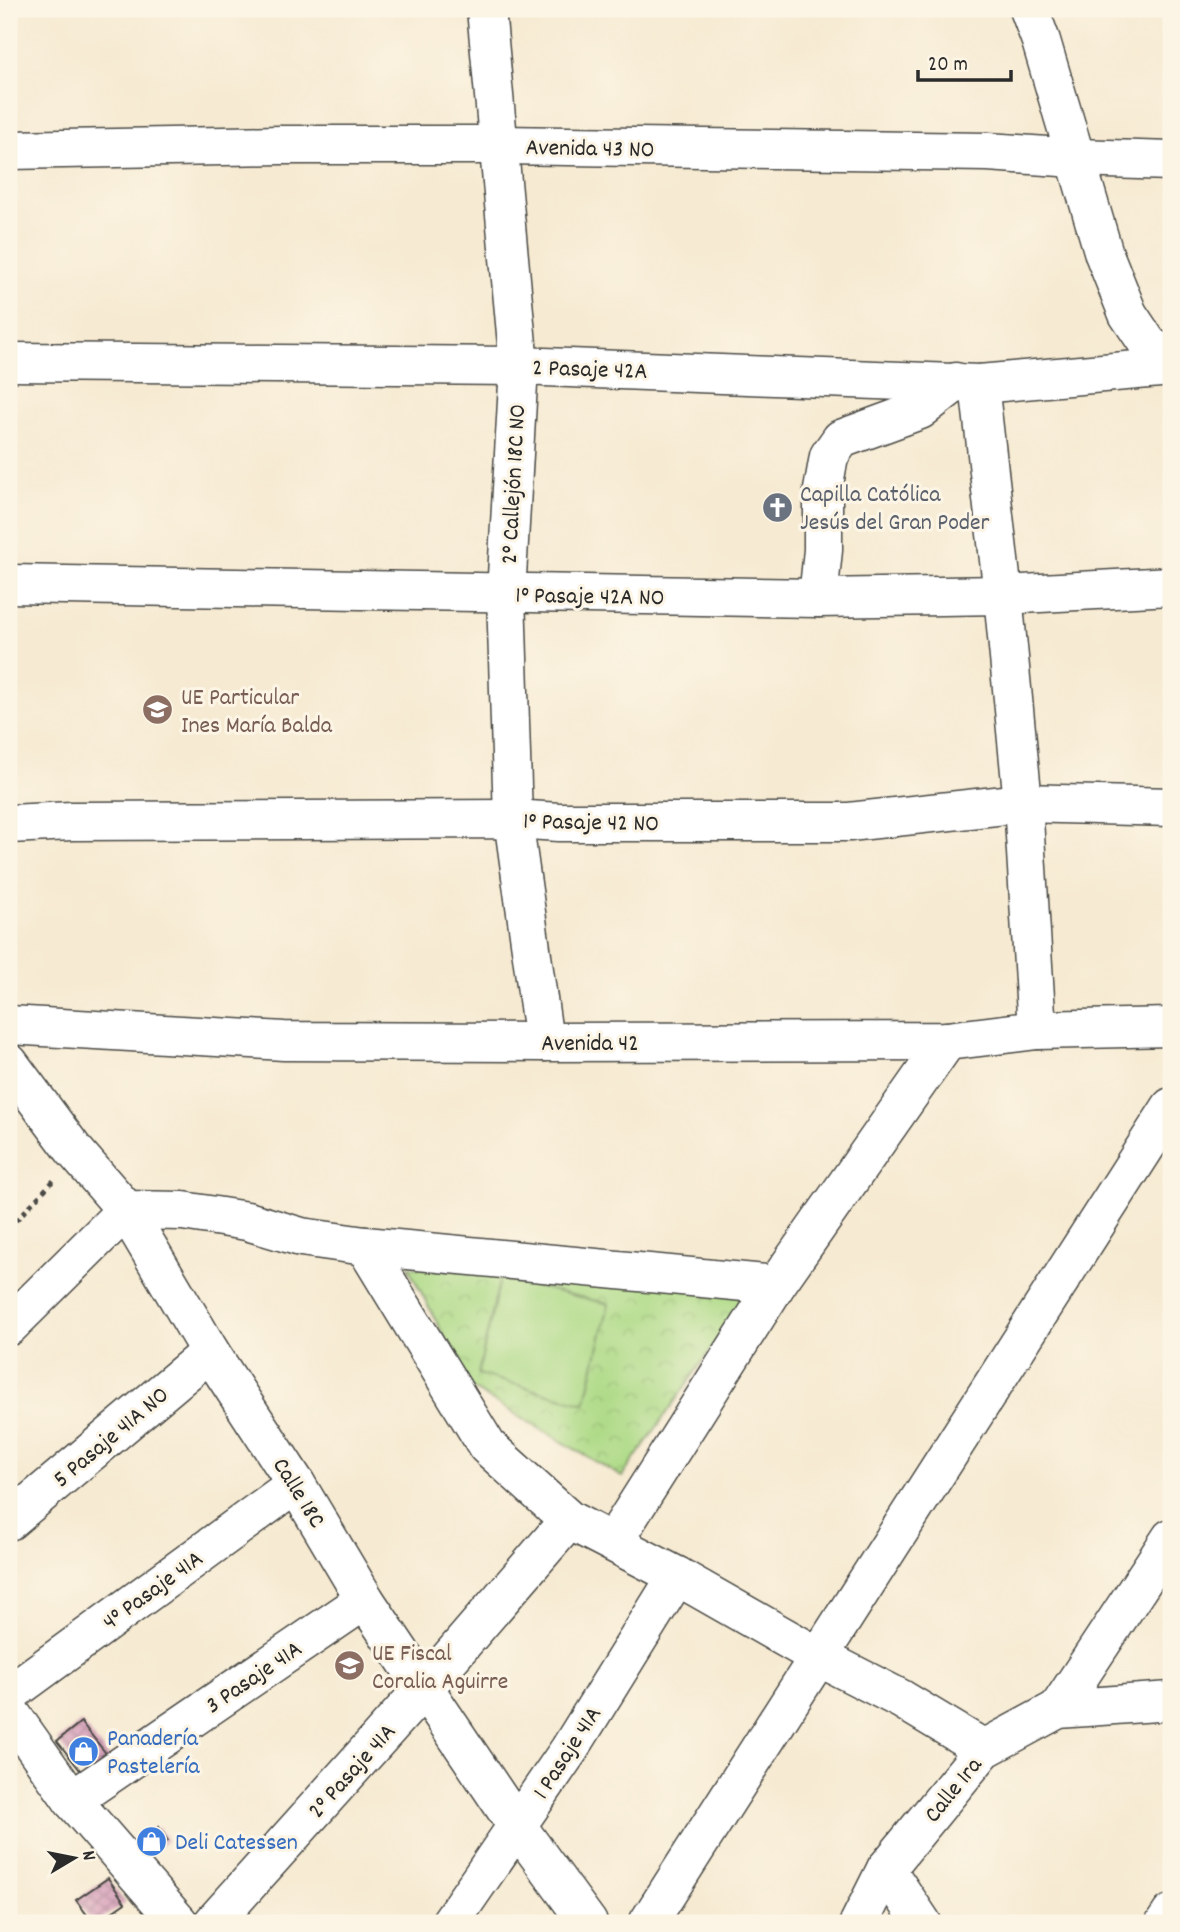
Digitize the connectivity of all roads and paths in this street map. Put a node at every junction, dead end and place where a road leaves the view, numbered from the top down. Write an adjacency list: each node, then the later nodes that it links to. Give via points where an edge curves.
1 (486, 9): 3 (street, 2° Callejón 18C NO)
2 (1029, 9): 5 (street)
3 (498, 145): 4 (street, Avenida 43 NO); 5 (street, Avenida 43 NO, via 988,152); 9 (street, 2° Callejón 18C NO)
4 (9, 150)
5 (1076, 158): 6 (street, Avenida 43 NO); 7 (street, via 1104,254 1128,314 1148,344)
6 (1171, 161)
7 (1171, 361)
8 (9, 362): 9 (street, 2 Pasaje 42A)
9 (519, 366): 11 (street, 2 Pasaje 42A); 14 (street, 2° Callejón 18C NO)
10 (1171, 367): 11 (street, 2 Pasaje 42A)
11 (968, 383): 15 (street); 16 (street, via 920,410 841,439 829,456 822,490)
12 (9, 584): 14 (street, 1° Pasaje 42A NO)
13 (1171, 586): 15 (street, 1° Pasaje 42A NO)
14 (506, 594): 16 (street, 1° Pasaje 42A NO); 19 (street, 2° Callejón 18C NO)
15 (1003, 595): 16 (street, 1° Pasaje 42A NO); 17 (street)
16 (818, 598)
17 (1023, 803): 18 (street, 1° Pasaje 42 NO); 19 (street, 1° Pasaje 42 NO, via 849,822); 23 (street)
18 (1171, 807)
19 (513, 819): 20 (street, 1° Pasaje 42 NO); 25 (street, 2° Callejón 18C NO)
20 (9, 824)
21 (9, 1025): 25 (street, Avenida 42, via 284,1041)
22 (1171, 1027): 23 (street, Avenida 42)
23 (1037, 1030): 24 (street, Avenida 42)
24 (947, 1041): 25 (street, Avenida 42); 32 (street)
25 (544, 1042)
26 (9, 1063): 29 (street, Calle 18C)
27 (1171, 1107): 42 (street)
28 (56, 1178): 30 (path)
29 (126, 1210): 31 (street, via 196,1213); 33 (street); 34 (street, Calle 18C)
30 (9, 1228)
31 (365, 1246): 32 (street); 36 (street, via 487,1446)
32 (776, 1285): 39 (street)
33 (9, 1326)
34 (210, 1352): 35 (street, Calle 18C); 37 (street, 5 Pasaje 41A NO)
35 (296, 1484): 41 (street, Calle 18C); 44 (street, 4° Pasaje 41A)
36 (569, 1520): 39 (street); 43 (street, 2° Pasaje 41A)
37 (9, 1521)
38 (1171, 1538): 46 (street)
39 (613, 1542): 40 (street)
40 (677, 1576): 42 (street); 50 (street, 1 Pasaje 41A)
41 (365, 1600): 43 (street, Calle 18C); 49 (street, 3 Pasaje 41A)
42 (819, 1657): 48 (street); 57 (street)
43 (425, 1687): 50 (street, Calle 18C); 54 (street, 2° Pasaje 41A)
44 (9, 1694)
45 (1171, 1702): 46 (street, Calle 1ra)
46 (1058, 1709): 48 (street, Calle 1ra)
47 (9, 1711): 49 (street)
48 (984, 1749): 51 (street, Calle 1ra)
49 (72, 1800): 53 (street)
50 (517, 1826): 55 (street, 1 Pasaje 41A); 56 (street, Calle 18C)
51 (886, 1869): 58 (street, Calle 1ra); 59 (street)
52 (1171, 1914): 60 (street)
53 (179, 1923)
54 (214, 1923)
55 (450, 1923)
56 (588, 1923)
57 (648, 1923)
58 (859, 1923)
59 (922, 1923)
60 (1165, 1923)

